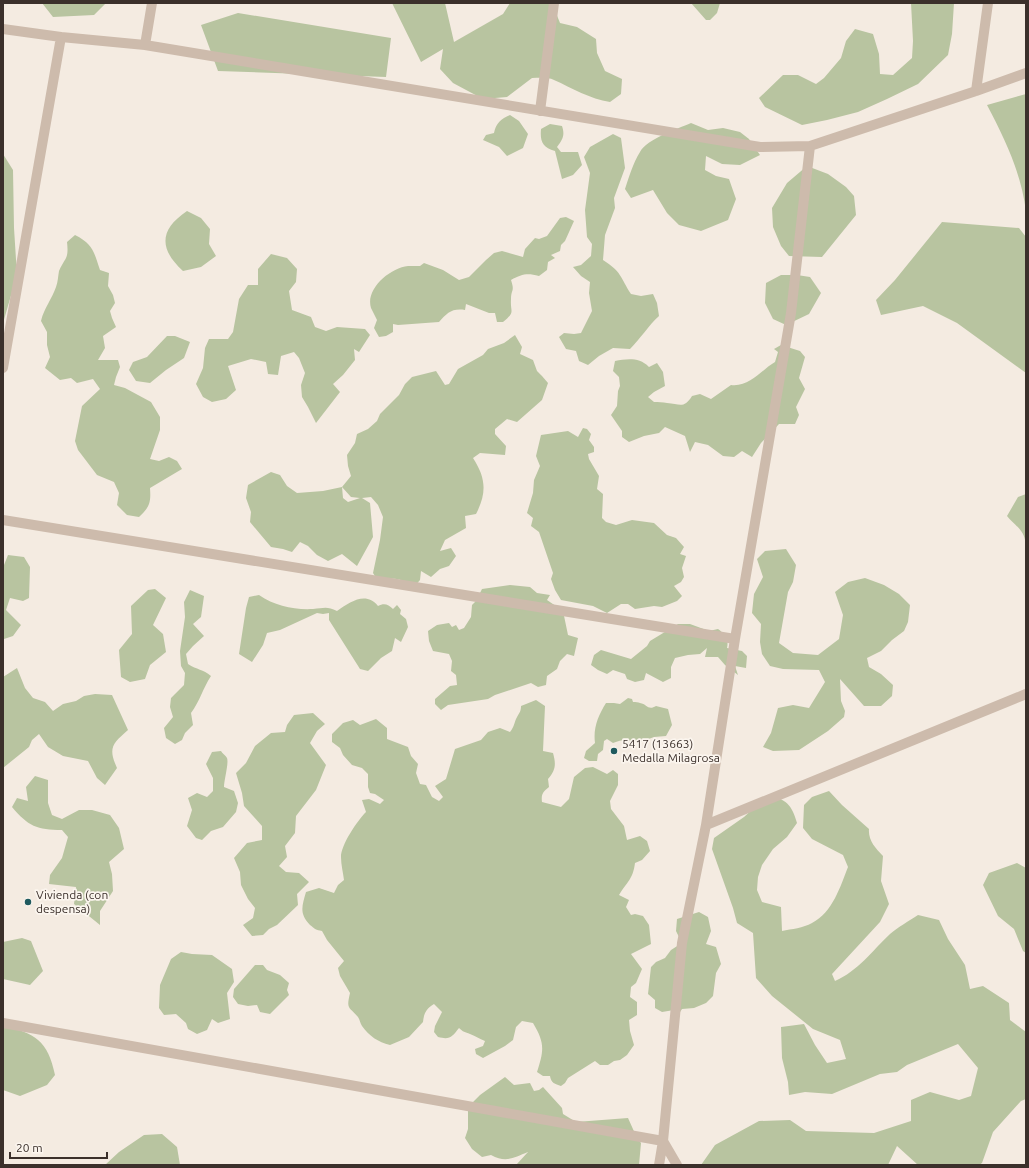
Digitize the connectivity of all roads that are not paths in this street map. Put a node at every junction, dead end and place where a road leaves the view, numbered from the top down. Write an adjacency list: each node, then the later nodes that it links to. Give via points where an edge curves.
1 (152, 3): 6 (street)
2 (554, 3): 9 (street)
3 (988, 3): 8 (street)
4 (3, 29): 5 (street)
5 (61, 37): 6 (street); 11 (street)
6 (145, 45): 9 (street)
7 (1026, 73): 8 (street)
8 (976, 91): 10 (street)
9 (540, 111): 10 (street, via 760,147)
10 (810, 146): 13 (street, via 791,313)
11 (3, 368)
12 (3, 520): 13 (street)
13 (735, 639): 15 (street)
14 (1026, 694): 15 (street)
15 (706, 824): 17 (street, via 682,943)
16 (3, 1023): 17 (street)
17 (663, 1141): 18 (street); 19 (street)
18 (659, 1165)
19 (677, 1165)

